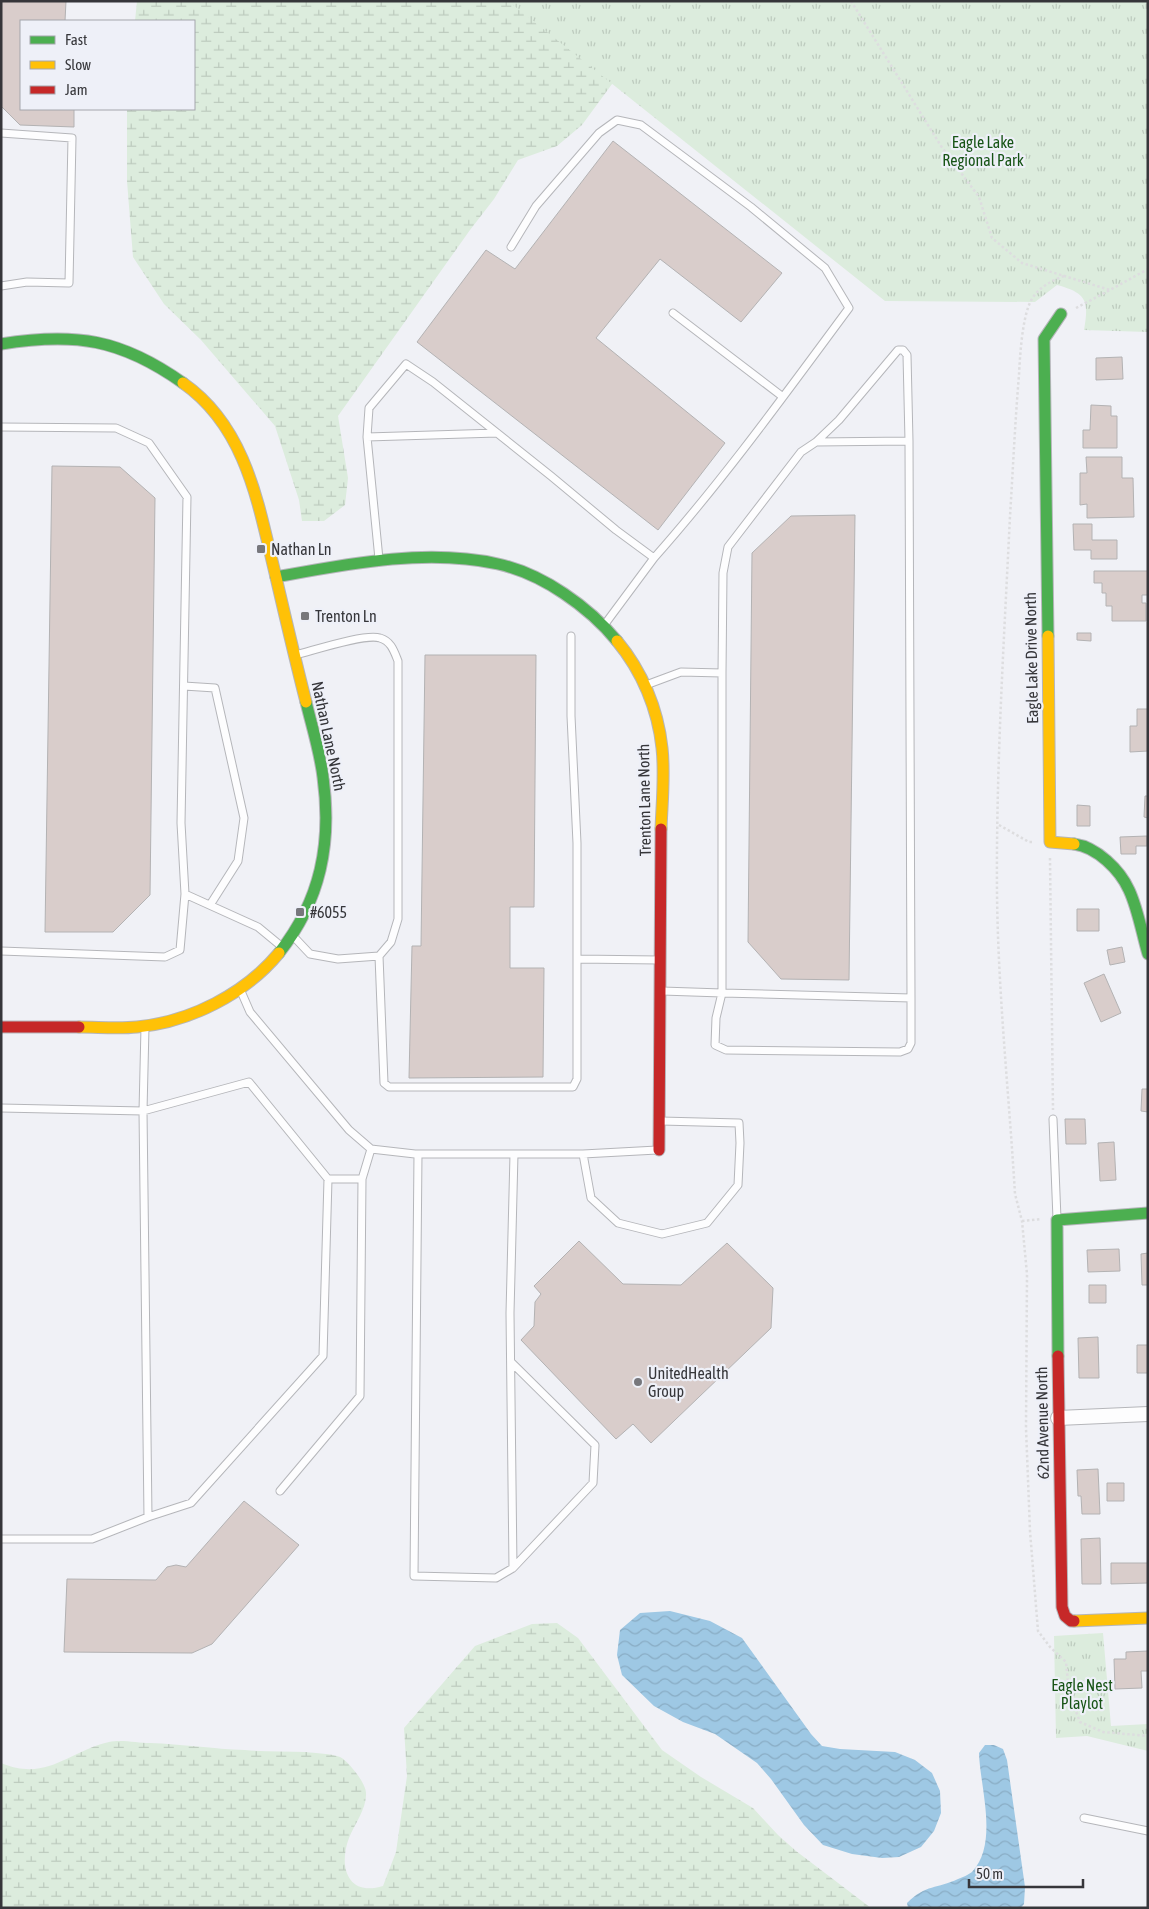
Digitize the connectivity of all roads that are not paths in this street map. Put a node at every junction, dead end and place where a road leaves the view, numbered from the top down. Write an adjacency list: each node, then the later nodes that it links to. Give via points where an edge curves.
1 (1, 133): 3 (lane, via 72,138 69,282)
2 (510, 247): 7 (lane, via 536,206 599,133 617,120 642,125 752,207 825,268 849,308)
3 (1, 286)
4 (673, 313): 7 (lane)
5 (1061, 314): 27 (street, Eagle Lake Drive North, via 1044,339 1050,842 1081,845 1114,867 1129,890)
6 (1, 344): 15 (street, via 44,337 84,339 153,361 186,383 211,407 248,468)
7 (783, 397): 13 (lane)
8 (1, 427): 20 (lane, via 116,428 149,443 187,497)
9 (497, 433): 10 (lane); 10 (lane, via 406,364 369,408); 13 (lane)
10 (367, 437): 14 (lane)
11 (909, 441): 12 (lane); 12 (lane, via 907,356 903,350 898,350 840,420); 34 (lane)
12 (816, 442): 19 (lane, via 801,452 728,547 723,573)
13 (654, 558): 16 (lane)
14 (379, 562): 15 (street, Trenton Lane North); 16 (street, Trenton Lane North, via 461,559 500,564 565,594)
15 (276, 578): 18 (street, Nathan Lane North)
16 (604, 626): 21 (street, Trenton Lane North, via 623,648)
17 (572, 636): 29 (lane)
18 (295, 655): 24 (street, Nathan Lane North, via 323,776 327,813 325,847 317,884); 28 (lane, via 362,638 379,637 392,646 398,661 398,919 391,942)
19 (722, 673): 21 (lane, via 681,672); 33 (lane)
20 (184, 686): 22 (lane, via 181,823); 23 (lane, via 215,688 244,818 238,861)
21 (645, 686): 30 (street, Trenton Lane North, via 662,748)
22 (185, 894): 23 (lane); 26 (lane, via 180,950 165,957)
23 (210, 905): 25 (lane, via 258,927)
24 (292, 936): 25 (street, Nathan Lane North); 28 (lane, via 310,954 338,959)
25 (283, 947): 31 (street, Nathan Lane North, via 258,975)
26 (1, 951)
27 (1148, 954)
28 (379, 956): 29 (lane, via 384,1083 389,1087 573,1087 576,1079)
29 (577, 959): 30 (lane)
30 (660, 960): 32 (street, Trenton Lane North)
31 (240, 988): 35 (street, Nathan Lane North, via 194,1014); 41 (lane, via 250,1012 349,1130)
32 (660, 991): 33 (lane); 40 (street, Trenton Lane North)
33 (722, 993): 34 (lane); 34 (lane, via 716,1018 715,1045 726,1050 900,1052 908,1049 911,1043)
34 (911, 998)
35 (145, 1026): 36 (street, Nathan Lane North); 38 (lane)
36 (1, 1027)
37 (1, 1108): 38 (lane)
38 (143, 1111): 46 (lane, via 249,1082); 54 (lane)
39 (1053, 1119): 49 (lane)
40 (659, 1121): 42 (street, Trenton Lane North); 45 (lane, via 739,1123 738,1185 707,1223 662,1234 618,1223 591,1198)
41 (371, 1149): 43 (lane); 47 (lane)
42 (659, 1150): 45 (lane)
43 (418, 1154): 44 (lane); 56 (lane, via 414,1576 496,1578)
44 (514, 1154): 45 (lane); 50 (lane)
45 (583, 1154)
46 (328, 1179): 47 (lane); 54 (lane, via 323,1356 191,1503)
47 (362, 1179): 53 (lane, via 360,1396)
48 (1148, 1213): 49 (street)
49 (1057, 1220): 52 (street, 62nd Avenue North)
50 (510, 1362): 56 (lane); 56 (lane, via 595,1445 594,1483)
51 (1148, 1414): 52 (street)
52 (1058, 1418): 57 (street, 62nd Avenue North, via 1064,1616 1071,1622)
53 (280, 1491)
54 (148, 1517): 55 (lane, via 92,1539)
55 (1, 1539)
56 (512, 1568)
57 (1148, 1618)
58 (1084, 1818): 59 (lane)
59 (1148, 1831)

